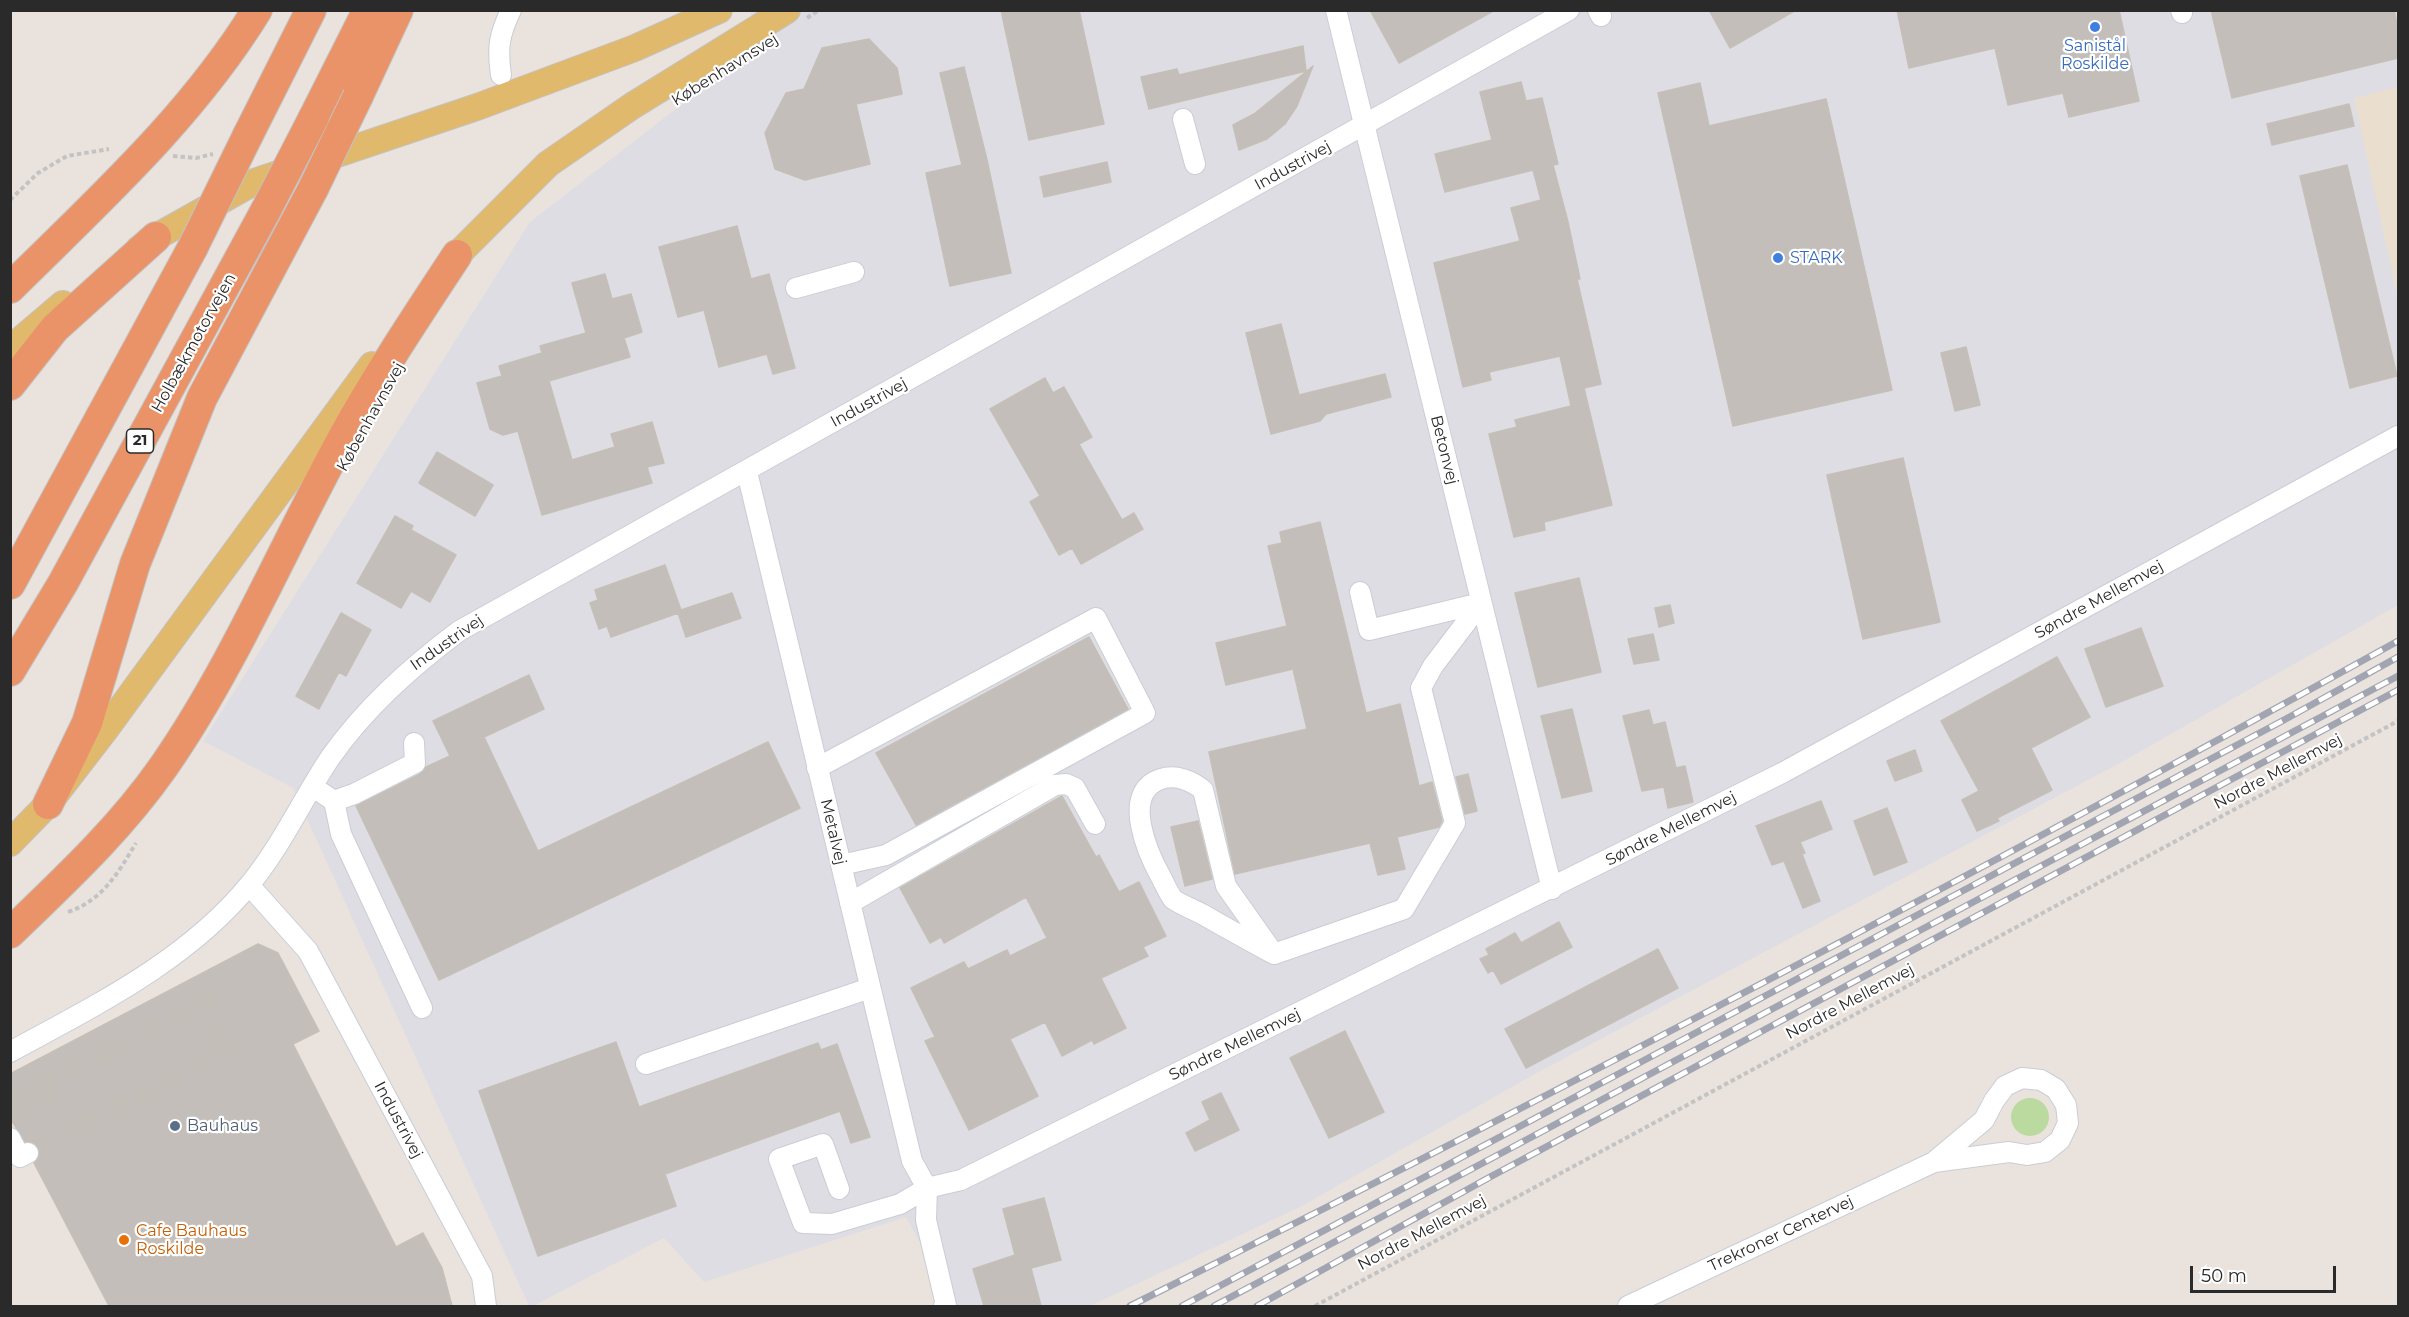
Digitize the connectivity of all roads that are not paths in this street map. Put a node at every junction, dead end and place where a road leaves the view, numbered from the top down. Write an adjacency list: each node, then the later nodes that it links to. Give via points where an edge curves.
1 (257, 10): 17 (highway, via 200,92)
2 (311, 10): 23 (highway, bridge, via 193,247)
3 (368, 10): 26 (highway, Holbækmotorvejen / 21, bridge, via 267,210 63,583)
4 (398, 10): 31 (highway, bridge, via 314,189 202,398 135,564 87,723)
5 (511, 10): 10 (street, via 501,30)
6 (719, 10): 14 (main road, via 635,48 477,107 254,182)
7 (1336, 10): 12 (street, Betonvej)
8 (1569, 10): 12 (street, Industrivej)
9 (793, 17): 15 (main road, Københavnsvej, via 632,106 548,164)
10 (501, 75)
11 (1182, 119): 13 (street)
12 (1365, 126): 22 (street, Industrivej); 25 (street, Betonvej)
13 (1195, 164)
14 (156, 237): 19 (main road, via 75,294); 20 (highway, via 55,328)
15 (457, 255): 31 (main road, Københavnsvej); 38 (highway, via 346,431 209,693 163,767 109,835)
16 (854, 272): 18 (street)
17 (10, 288)
18 (796, 288)
19 (10, 349)
20 (10, 385)
21 (2398, 436): 36 (street, Søndre Mellemvej, via 1782,773)
22 (747, 472): 28 (street, Metalvej); 29 (street, Industrivej, via 459,631 385,693 344,740)
23 (10, 584)
24 (1360, 592): 25 (street, via 1370,630)
25 (1481, 603): 36 (street, Betonvej); 39 (street, via 1432,666 1421,688 1455,823 1404,909)
26 (10, 671)
27 (414, 743): 30 (street, via 415,763)
28 (817, 768): 34 (street, Metalvej); 34 (street, via 1096,618 1145,713 886,855)
29 (314, 787): 30 (street); 35 (street, Industrivej, via 276,850)
30 (334, 801): 41 (street, via 342,834)
31 (48, 804): 33 (main road, Københavnsvej)
32 (1095, 824): 37 (street, via 1076,788 1055,785)
33 (10, 843)
34 (841, 866): 37 (street, Metalvej)
35 (249, 885): 42 (street, Industrivej, via 200,936 128,987); 49 (street, Industrivej, via 308,951 482,1276)
36 (1552, 889): 47 (street, Søndre Mellemvej, via 961,1180)
37 (850, 903): 40 (street, Metalvej)
38 (10, 933)
39 (1274, 954): 39 (street, via 1226,886 1203,790 1180,778 1154,781 1144,790 1139,817 1156,868 1173,898)
40 (870, 988): 43 (street); 47 (street, Metalvej, via 912,1161)
41 (422, 1008)
42 (10, 1052)
43 (645, 1064)
44 (10, 1138): 45 (street)
45 (24, 1155)
46 (1934, 1162): 46 (street, Trekroner Centervej, via 2009,1152 2045,1152 2060,1140 2068,1123 2066,1105 2049,1084 2022,1078 2005,1086 1984,1120); 51 (street, Trekroner Centervej)
47 (927, 1188): 48 (street, Søndre Mellemvej, via 900,1204 832,1224 803,1223 779,1159 823,1144); 50 (street, via 926,1220)
48 (839, 1189)
49 (486, 1306)
50 (944, 1306)
51 (1628, 1306)

